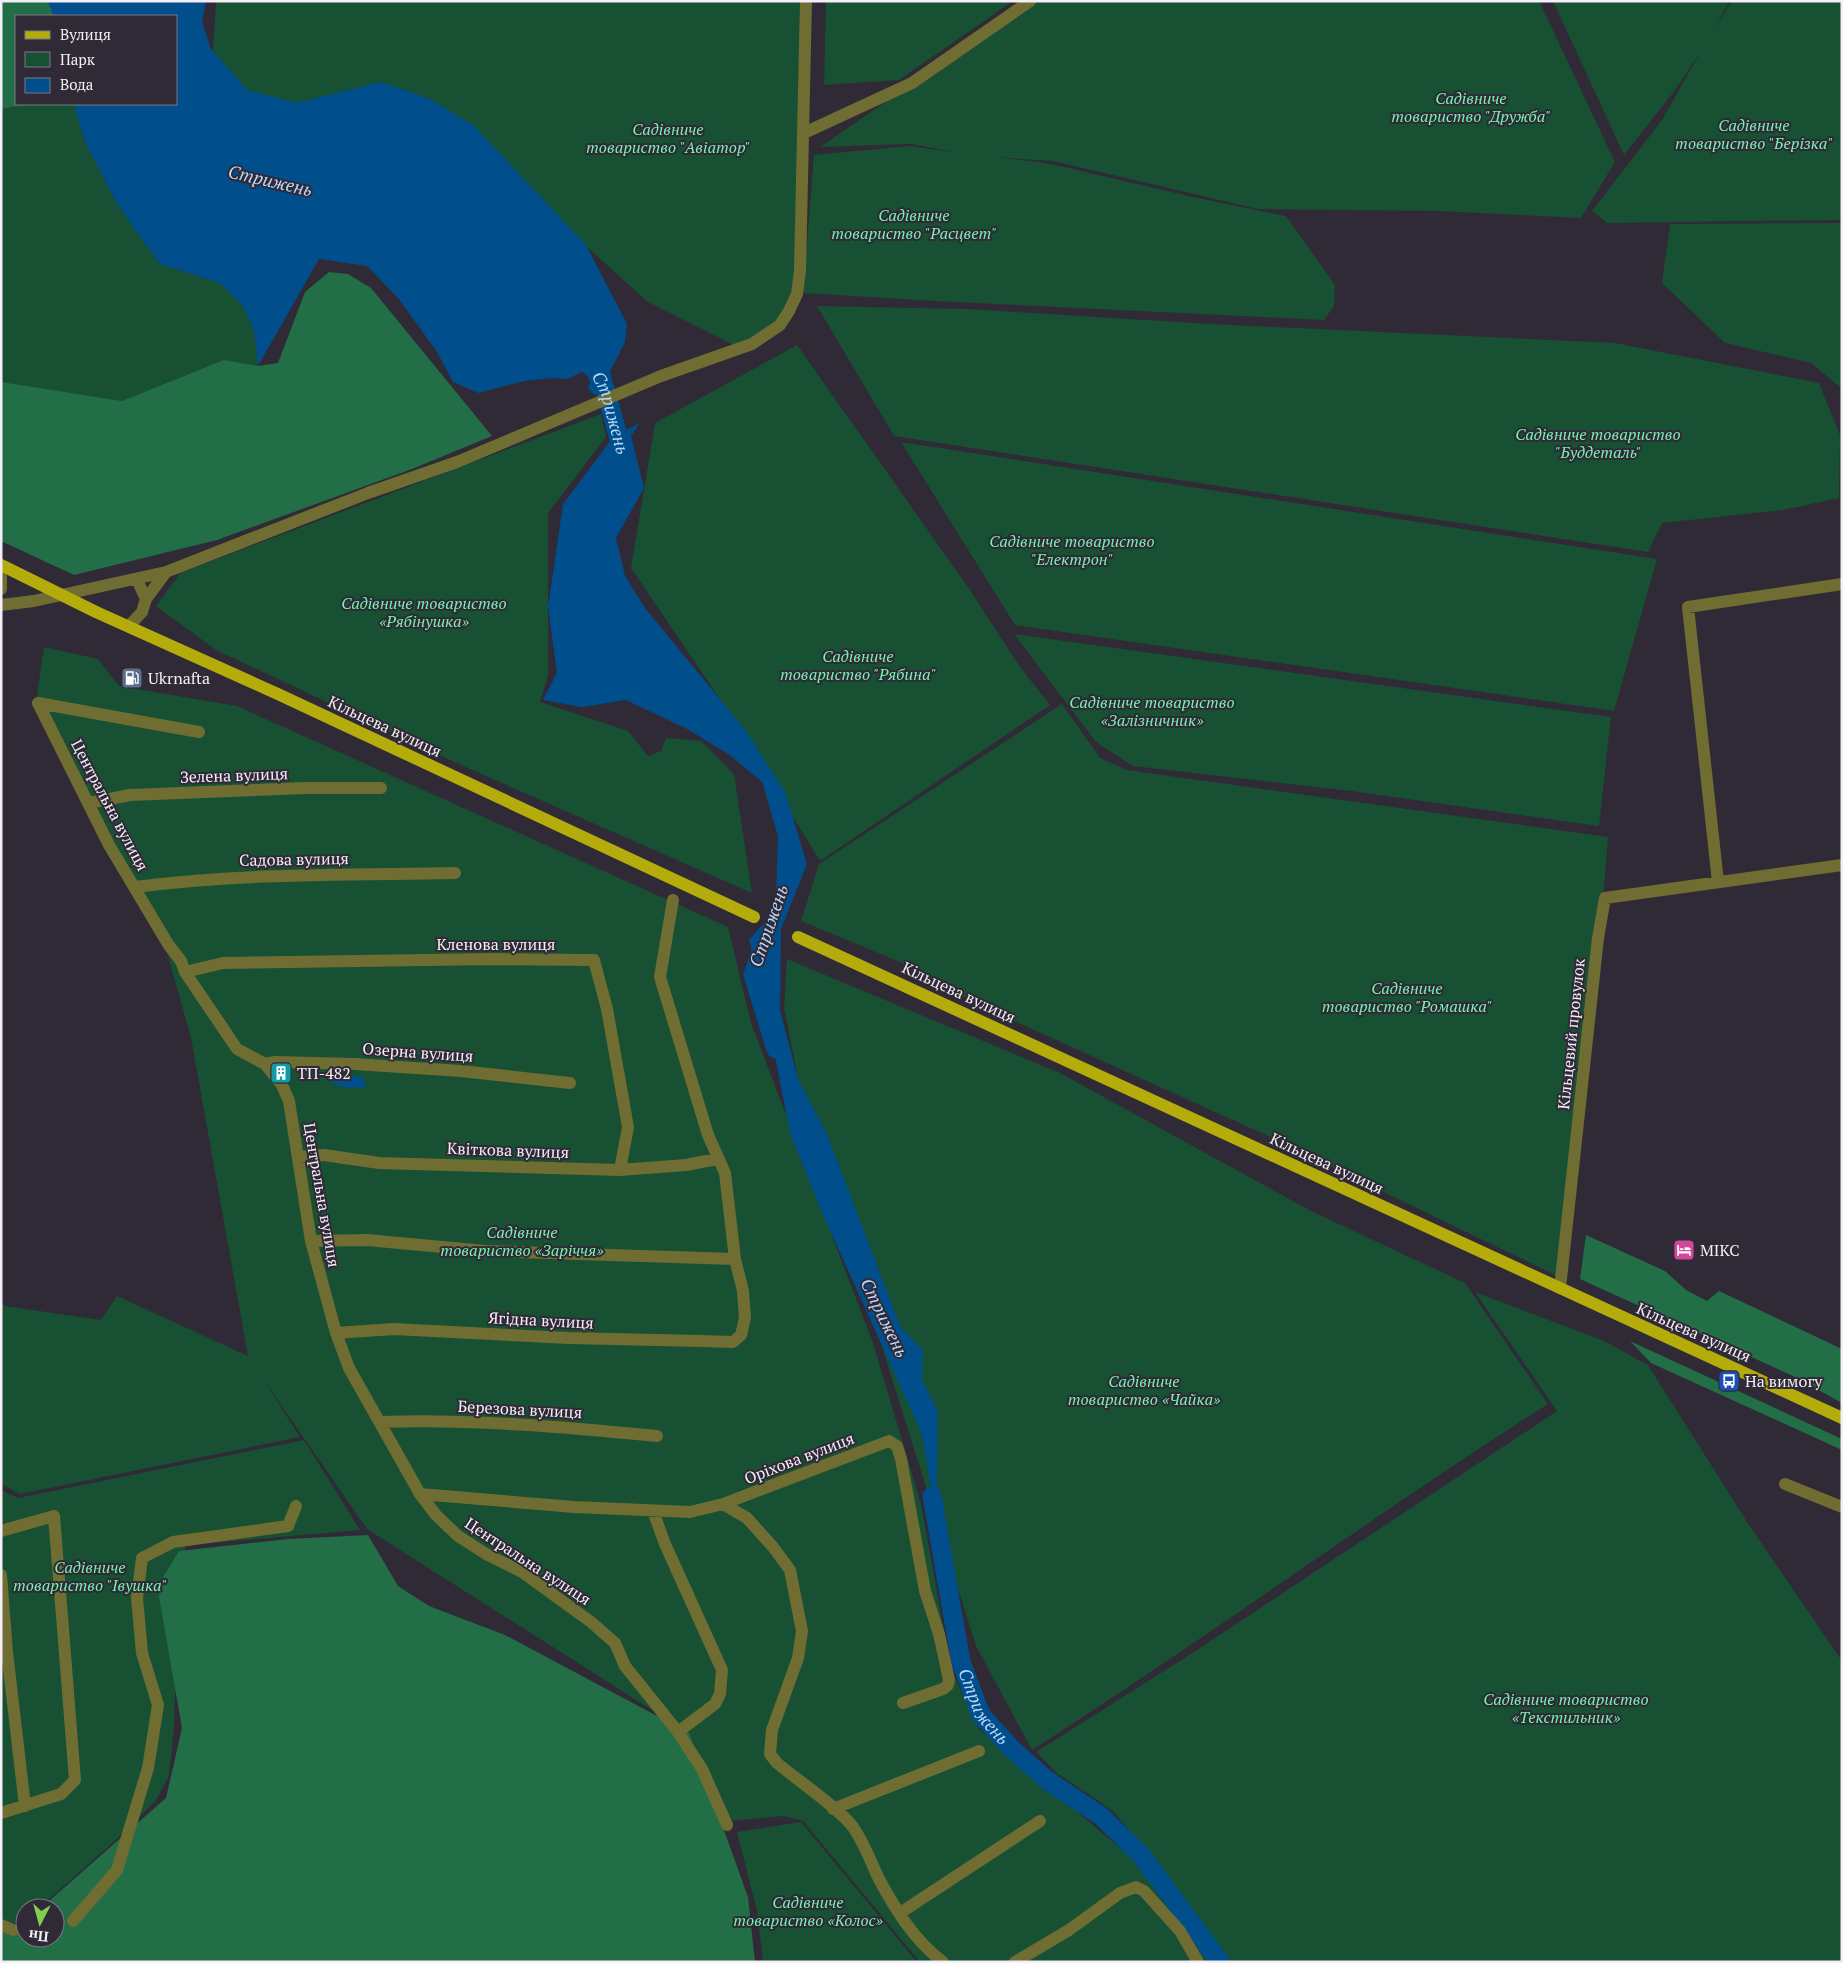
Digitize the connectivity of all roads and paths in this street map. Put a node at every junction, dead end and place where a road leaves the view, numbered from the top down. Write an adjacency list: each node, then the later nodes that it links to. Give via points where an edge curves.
1 (806, 1): 3 (street)
2 (1030, 1): 3 (street, via 912,83)
3 (804, 133): 5 (street, via 800,270 797,294 780,325 752,344 661,376 457,462)
4 (1, 565): 10 (main road, Кільцева вулиця)
5 (166, 572): 7 (street); 11 (street)
6 (1, 576): 9 (street)
7 (134, 580): 10 (street); 11 (street)
8 (1842, 584): 19 (street, via 1688,607)
9 (1, 589)
10 (60, 594): 12 (street); 13 (main road, Кільцева вулиця)
11 (146, 599): 13 (street, via 142,612)
12 (1, 605)
13 (129, 626): 22 (main road, Кільцева вулиця)
14 (199, 732): 16 (street, Центральна вулиця, via 38,703)
15 (381, 788): 16 (street, Зелена вулиця, via 130,795)
16 (89, 803): 20 (street, Центральна вулиця, via 109,846)
17 (1842, 865): 19 (street, Кільцевий провулок)
18 (455, 873): 20 (street, Садова вулиця, via 200,878)
19 (1718, 882): 32 (street, Кільцевий провулок, via 1605,898)
20 (135, 887): 24 (street, Центральна вулиця)
21 (673, 900): 28 (street, via 660,977)
22 (754, 917)
23 (798, 937): 32 (main road, Кільцева вулиця)
24 (185, 972): 25 (street, Центральна вулиця, via 237,1049); 29 (street, Кленова вулиця, via 223,963 594,960 607,1009 628,1127)
25 (264, 1064): 26 (street, Озерна вулиця, via 354,1064); 27 (street, Центральна вулиця, via 282,1085 289,1101)
26 (570, 1083)
27 (298, 1157): 29 (street, Квіткова вулиця, via 324,1155 379,1163); 30 (street, Центральна вулиця)
28 (717, 1159): 29 (street, Квіткова вулиця); 31 (street, via 726,1180)
29 (620, 1170)
30 (311, 1241): 31 (street, via 367,1240 485,1251); 33 (street, Центральна вулиця)
31 (735, 1259): 33 (street, Ягідна вулиця, via 743,1291 745,1318 741,1335 733,1342 394,1329)
32 (1560, 1288): 34 (main road, Кільцева вулиця)
33 (336, 1333): 35 (street, Центральна вулиця, via 349,1368)
34 (1842, 1418)
35 (381, 1422): 36 (street, Березова вулиця, via 535,1424); 38 (street, Центральна вулиця)
36 (656, 1436)
37 (1785, 1484): 41 (street)
38 (420, 1494): 42 (street, Оріхова вулиця); 46 (street, Центральна вулиця, via 458,1536 522,1572 615,1643 625,1666)
39 (723, 1504): 42 (street, Оріхова вулиця, via 690,1512); 45 (street, Оріхова вулиця, via 889,1441 897,1446 925,1591 949,1680 943,1688); 49 (street, via 747,1518 790,1570 802,1631 798,1658 772,1730 770,1754)
40 (296, 1506): 54 (street, via 288,1526 173,1542 142,1558 137,1598 142,1653 158,1705 148,1768 117,1870)
41 (1842, 1506)
42 (653, 1511): 46 (street, via 722,1670 720,1694 715,1704)
43 (1, 1531): 48 (street, via 54,1516 75,1780 61,1794)
44 (1, 1575): 48 (street)
45 (903, 1703)
46 (678, 1732): 52 (street, Центральна вулиця, via 702,1769)
47 (979, 1751): 49 (street)
48 (25, 1806): 50 (street)
49 (834, 1809): 53 (street, via 851,1825 865,1846 880,1881)
50 (1, 1813)
51 (1040, 1822): 53 (street)
52 (727, 1825)
53 (900, 1913): 55 (street, via 924,1947)
54 (73, 1921)
55 (943, 1962)
56 (1015, 1962): 57 (street, via 1069,1930 1120,1892 1136,1887 1144,1891 1180,1930)
57 (1198, 1962)

